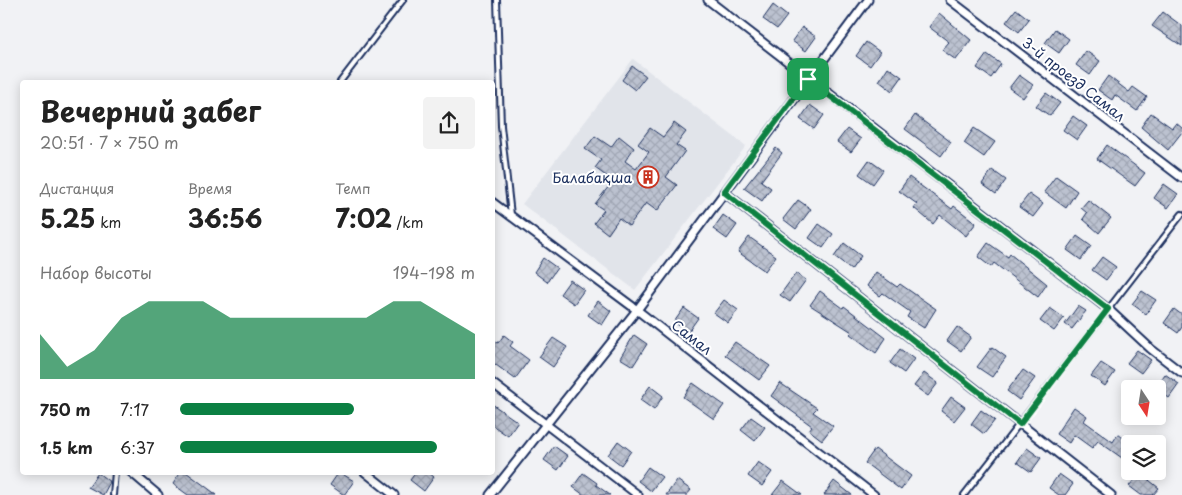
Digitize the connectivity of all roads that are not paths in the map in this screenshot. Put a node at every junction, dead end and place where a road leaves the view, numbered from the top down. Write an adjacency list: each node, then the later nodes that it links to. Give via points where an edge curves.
1 (403, 0): 7 (lane)
2 (497, 0): 12 (lane, via 501,126)
3 (708, 0): 6 (street)
4 (868, 0): 6 (street)
5 (950, 0): 8 (street, 3-й проезд Самал)
6 (808, 79): 9 (street); 13 (street)
7 (342, 80)
8 (1182, 178)
9 (724, 192): 14 (street); 18 (street)
10 (495, 204): 12 (street, Самал)
11 (1182, 214): 13 (lane)
12 (512, 217): 14 (street, Самал)
13 (1108, 309): 15 (street); 18 (lane)
14 (637, 310): 17 (street); 27 (street, Самал)
15 (1182, 373)
16 (495, 385): 17 (street)
17 (548, 424): 25 (street); 26 (street)
18 (1020, 424): 28 (lane); 29 (street)
19 (115, 475): 22 (lane)
20 (134, 475): 23 (street)
21 (369, 475): 24 (street)
22 (113, 495)
23 (158, 495)
24 (394, 495)
25 (490, 495)
26 (638, 495)
27 (874, 495)
28 (964, 495)
29 (1111, 495)

